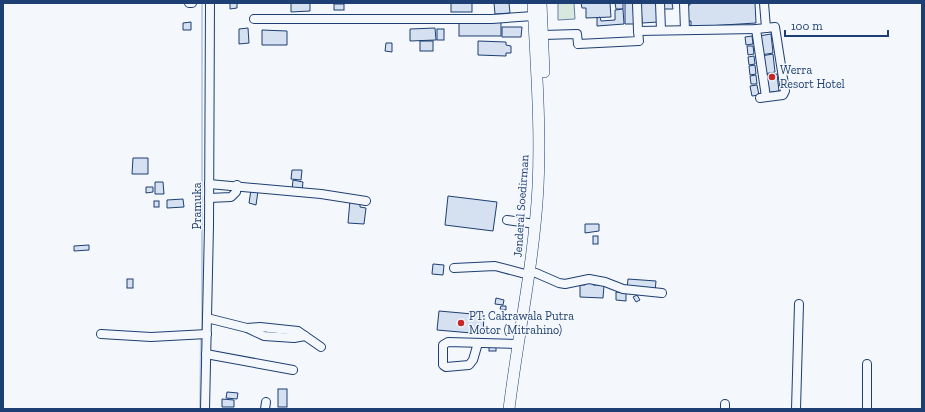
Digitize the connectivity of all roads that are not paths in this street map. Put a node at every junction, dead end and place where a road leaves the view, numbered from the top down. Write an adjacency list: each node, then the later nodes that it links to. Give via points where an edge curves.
1 (210, 3): 16 (street, Pramuka)
2 (533, 3): 8 (highway, Jenderal Soedirman)
3 (541, 3): 15 (highway, Jenderal Soedirman)
4 (637, 3): 14 (street)
5 (660, 3): 12 (street)
6 (684, 3): 13 (street)
7 (764, 3): 10 (street)
8 (533, 16): 9 (street, via 492,19); 21 (highway, Jenderal Soedirman, via 538,101)
9 (254, 19)
10 (766, 28): 11 (street); 11 (street, via 775,27 785,88 783,94 763,98)
11 (756, 29): 13 (street)
12 (662, 30): 13 (street); 14 (street)
13 (685, 30)
14 (638, 31): 15 (street, via 639,41 578,44 577,34)
15 (543, 35): 23 (highway, Jenderal Soedirman, via 545,187)
16 (209, 184): 17 (street); 18 (street, Pramuka)
17 (237, 186): 18 (street, via 231,197); 19 (street)
18 (209, 198): 26 (street, Pramuka)
19 (366, 201)
20 (506, 220): 21 (street)
21 (535, 224): 23 (highway, Jenderal Soedirman)
22 (454, 268): 23 (street, via 495,266)
23 (532, 274): 24 (street, via 565,284 589,279 623,289); 34 (highway, Jenderal Soedirman); 41 (highway, Jenderal Soedirman)
24 (662, 293)
25 (799, 304): 42 (street)
26 (207, 318): 27 (street); 30 (street, Pramuka)
27 (247, 328): 28 (street); 32 (street, via 264,336)
28 (278, 328): 31 (street, via 298,331); 32 (street)
29 (102, 334): 30 (street, via 150,337)
30 (207, 334): 36 (street, Pramuka)
31 (305, 336): 32 (street); 35 (street)
32 (276, 338)
33 (478, 343): 33 (street, via 469,366 443,365 445,343); 34 (street)
34 (518, 344): 40 (highway, Jenderal Soedirman)
35 (321, 347)
36 (206, 354): 38 (street); 39 (street, Pramuka)
37 (867, 364): 43 (street)
38 (293, 370)
39 (205, 409)
40 (509, 409)
41 (516, 409)
42 (796, 409)
43 (867, 409)

